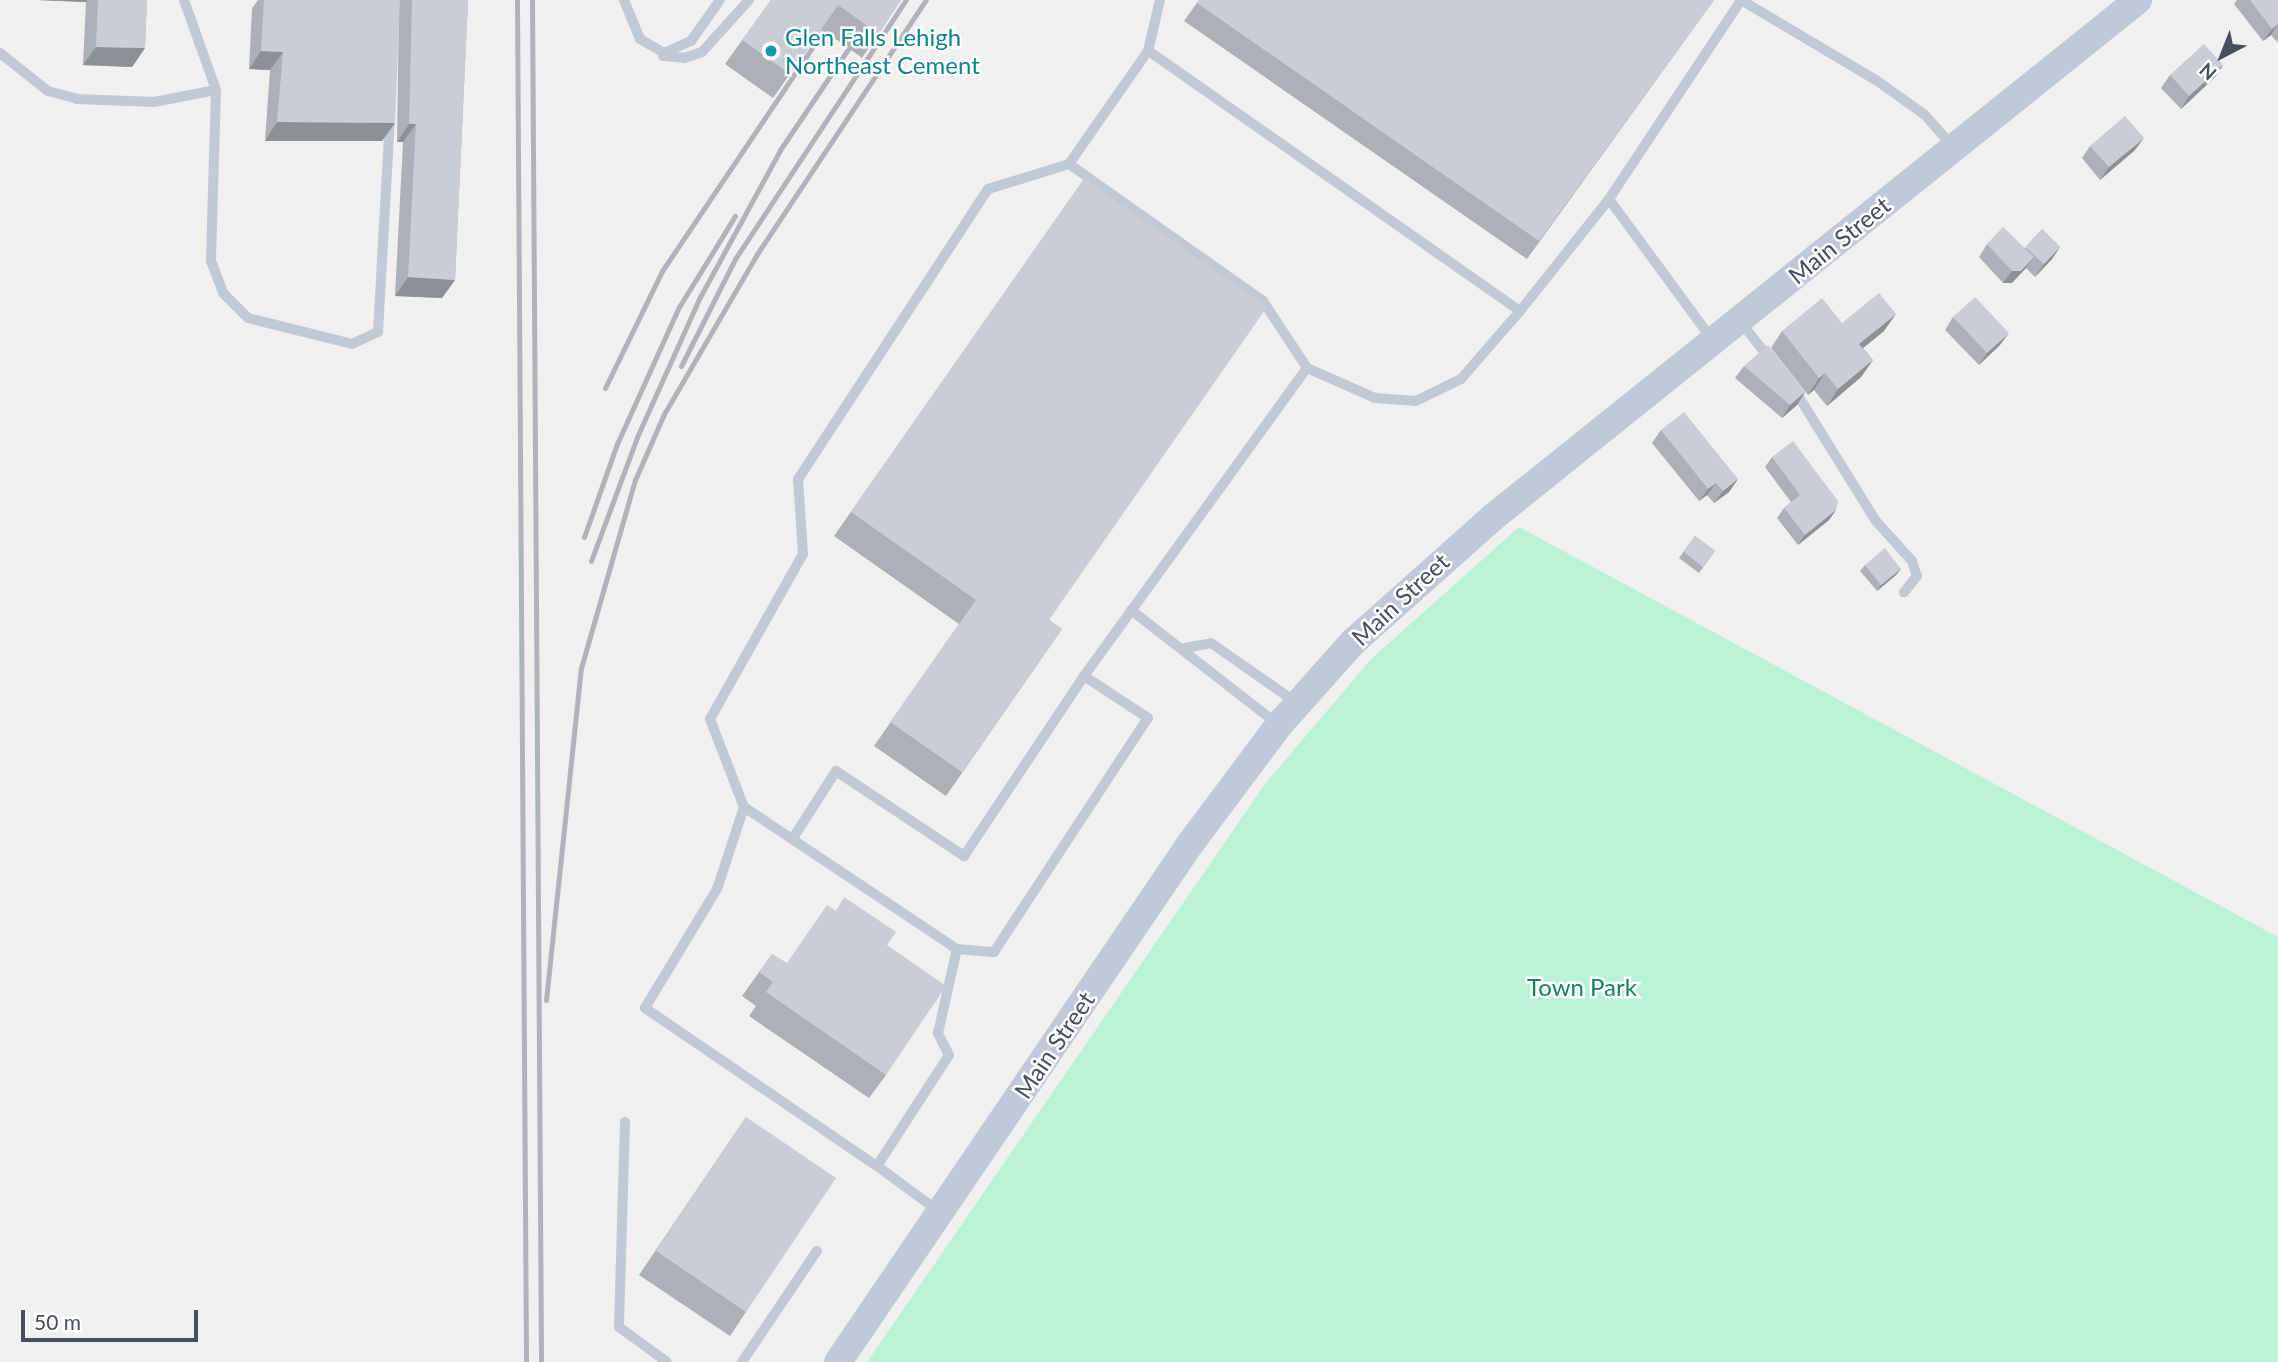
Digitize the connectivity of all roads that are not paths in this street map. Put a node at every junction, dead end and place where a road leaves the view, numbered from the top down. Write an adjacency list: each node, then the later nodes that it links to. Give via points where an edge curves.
1 (184, 0): 11 (lane)
2 (624, 0): 8 (lane, via 634,31)
3 (720, 0): 8 (lane, via 688,43)
4 (749, 0): 8 (lane, via 696,55 671,58)
5 (1160, 0): 9 (lane)
6 (2138, 0): 13 (main road, Main Street)
7 (1741, 1): 13 (lane, via 1877,80 1925,115); 15 (lane)
8 (651, 50)
9 (1148, 51): 14 (lane); 16 (lane)
10 (0, 54): 11 (lane, via 48,91 77,99 154,102)
11 (216, 90): 12 (lane, via 210,244 223,293 263,326 352,344 375,337 382,321)
12 (390, 112)
13 (1954, 148): 17 (main road, Main Street)
14 (1069, 164): 19 (lane, via 1263,301); 28 (lane, via 988,189 798,479 803,554 710,719)
15 (1609, 199): 16 (lane); 18 (lane)
16 (1520, 311): 19 (lane, via 1461,379 1416,401 1376,398)
17 (1739, 320): 18 (main road, Main Street); 20 (lane)
18 (1713, 341): 26 (main road, Main Street, via 1448,554 1373,621)
19 (1307, 368): 23 (lane)
20 (1779, 370)
21 (1787, 380): 22 (lane, via 1819,421 1876,520 1912,561 1917,576)
22 (1904, 592)
23 (1131, 610): 24 (lane); 25 (lane)
24 (1184, 648): 26 (lane, via 1211,643); 27 (lane, via 1196,667)
25 (1084, 676): 29 (lane, via 964,856 836,771); 30 (lane, via 1148,718 994,953)
26 (1297, 704): 27 (main road, Main Street)
27 (1279, 725): 33 (main road, Main Street, via 1190,844)
28 (744, 807): 29 (lane); 32 (lane, via 717,889 645,1008)
29 (793, 838): 30 (lane)
30 (957, 949): 32 (lane, via 938,1032 949,1055)
31 (625, 1122): 35 (lane, via 619,1327)
32 (877, 1166): 33 (lane)
33 (939, 1212): 37 (main road, Main Street)
34 (817, 1251): 36 (lane)
35 (667, 1362)
36 (742, 1362)
37 (838, 1362)

